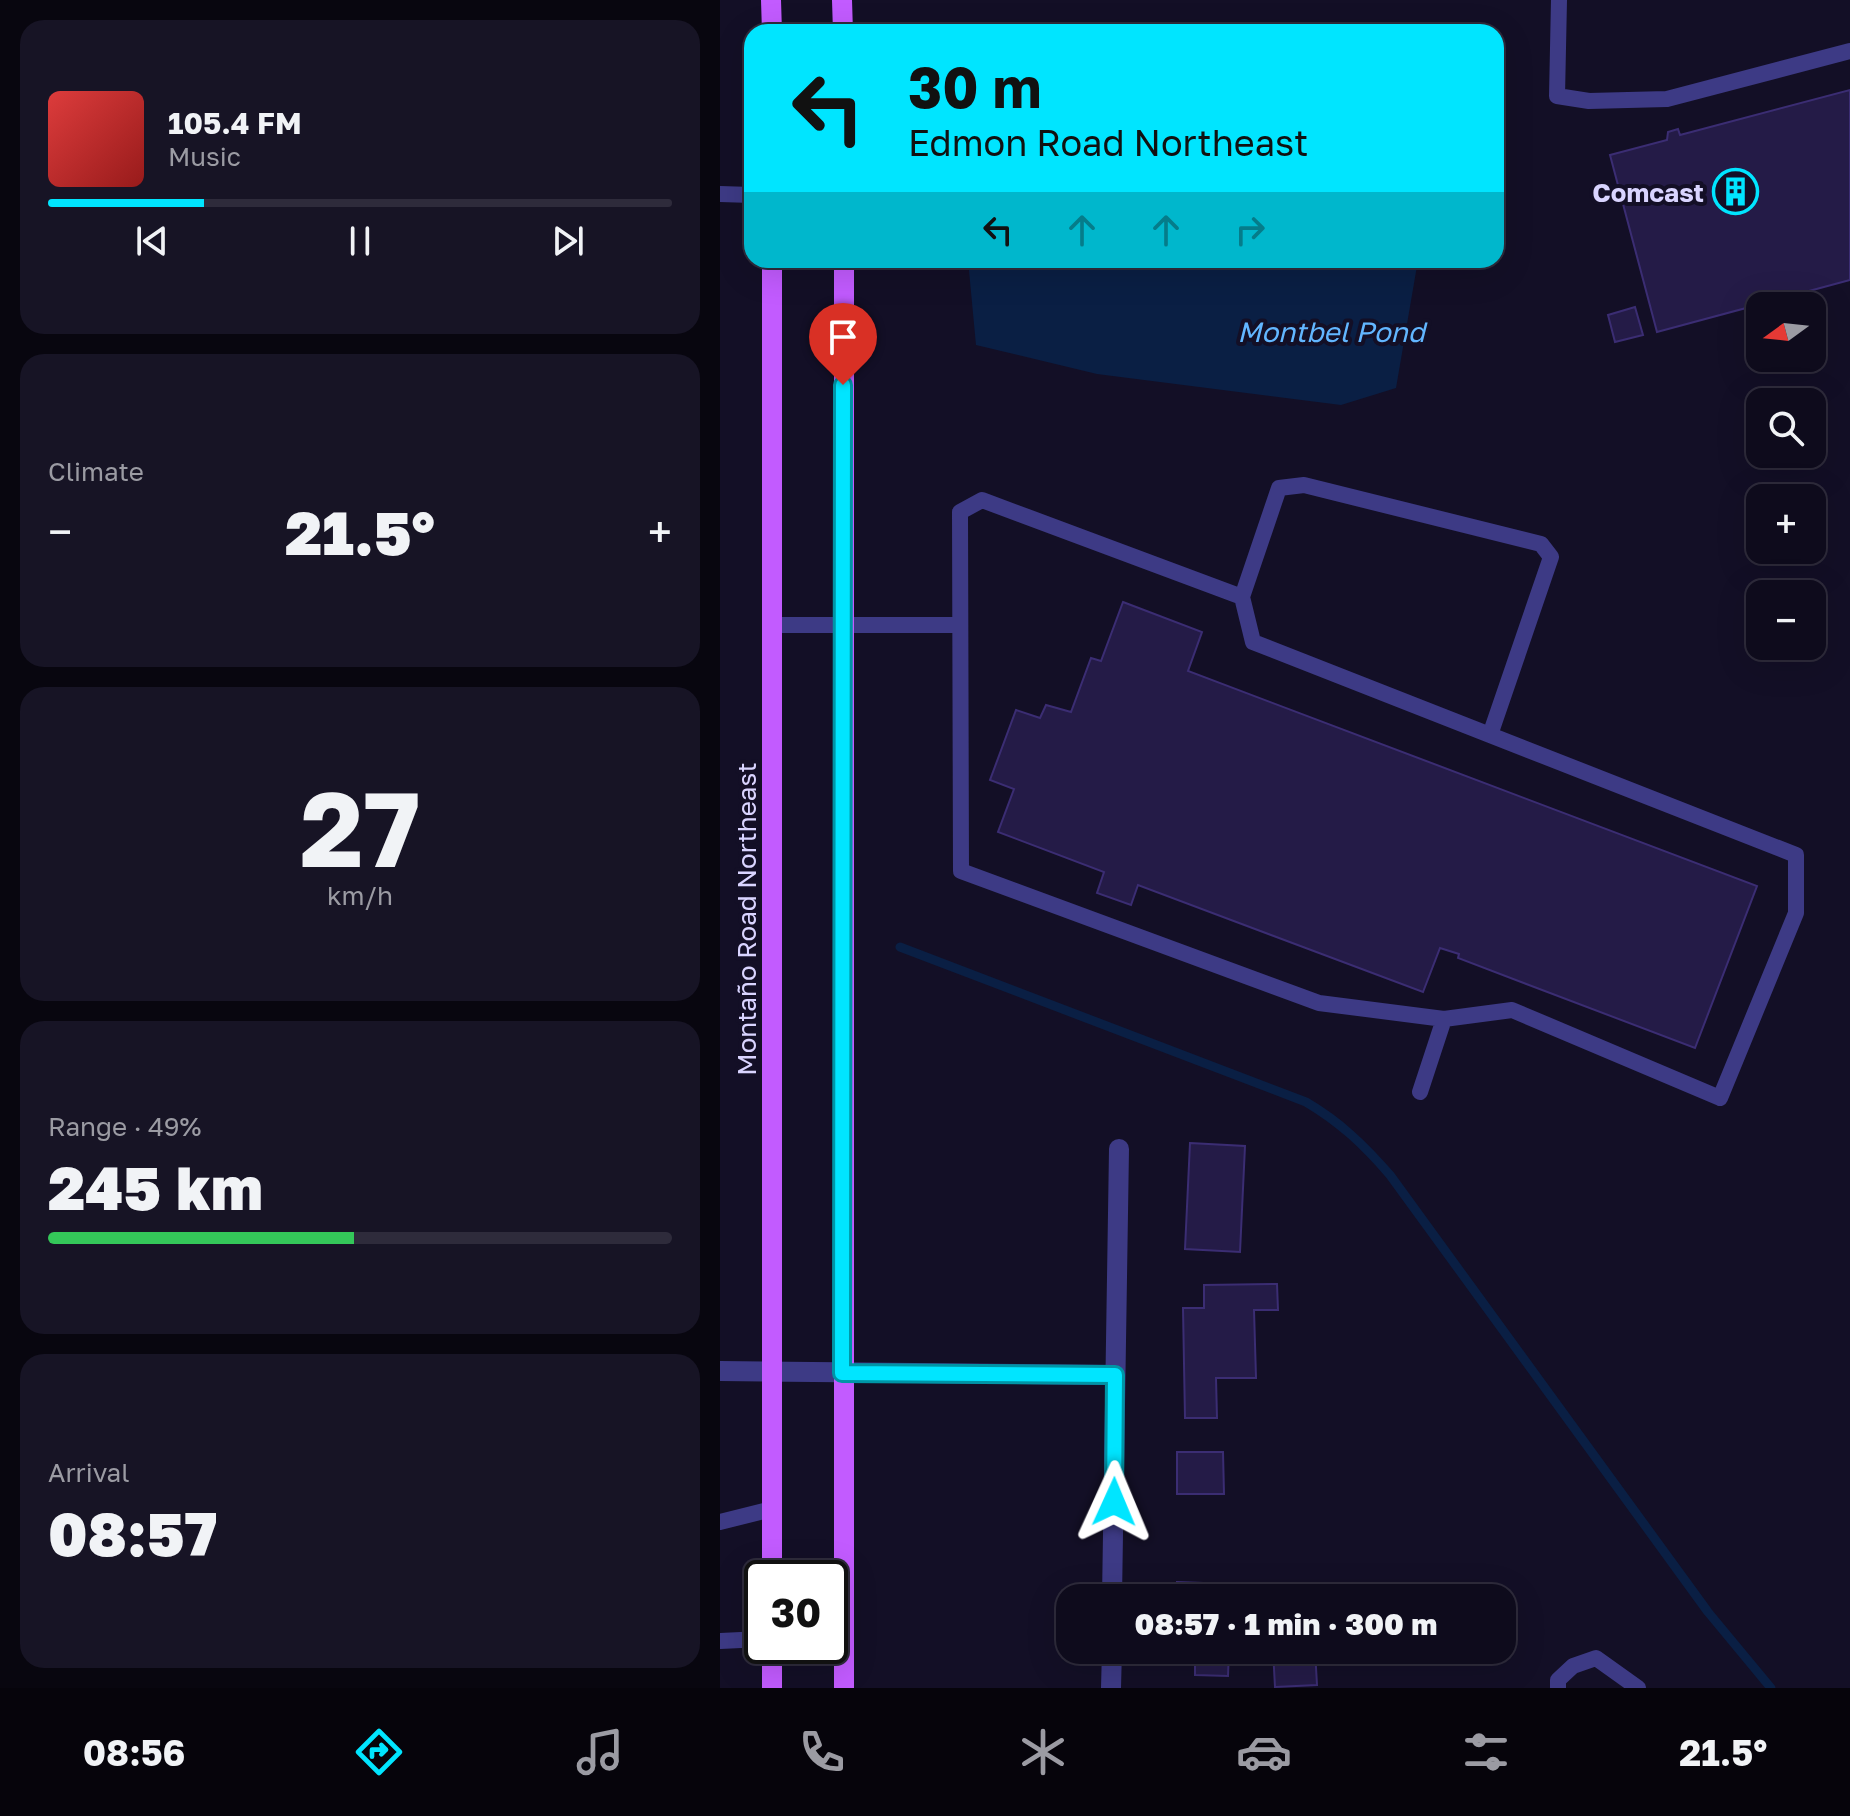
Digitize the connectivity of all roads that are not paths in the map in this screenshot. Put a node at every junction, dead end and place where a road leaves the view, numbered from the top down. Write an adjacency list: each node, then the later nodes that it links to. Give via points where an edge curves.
1 (771, 0): 4 (main road)
2 (842, 0): 5 (main road)
3 (1559, 0): 6 (lane, via 1557,96 1589,101 1667,99)
4 (772, 24)
5 (843, 24)
6 (1850, 51)
7 (720, 194): 8 (lane)
8 (744, 195)
9 (772, 268): 12 (main road, Montaño Road Northeast)
10 (844, 268): 13 (main road)
11 (1242, 597): 14 (lane, via 982,500 960,512); 15 (lane, via 1253,642); 15 (lane, via 1279,488 1304,485 1541,544 1551,557)
12 (772, 625): 13 (lane); 20 (main road, Montaño Road Northeast)
13 (843, 625): 14 (lane); 21 (main road)
14 (960, 625): 16 (lane, via 961,871 1319,1003)
15 (1490, 735): 16 (lane, via 1796,855 1796,913 1720,1098 1512,1010)
16 (1444, 1019): 17 (lane)
17 (1420, 1092)
18 (1119, 1149): 22 (street)
19 (720, 1371): 20 (street)
20 (772, 1372): 21 (street); 23 (main road, Montaño Road Northeast)
21 (842, 1373): 22 (street); 32 (main road)
22 (1115, 1375): 26 (street)
23 (772, 1509): 24 (lane); 25 (main road, Montaño Road Northeast)
24 (720, 1522)
25 (772, 1560)
26 (1112, 1584)
27 (744, 1640): 28 (lane)
28 (720, 1641)
29 (772, 1664): 31 (main road)
30 (1112, 1664): 33 (street)
31 (772, 1688)
32 (844, 1688)
33 (1111, 1688)
34 (1558, 1688): 35 (lane, via 1558,1680 1573,1666 1596,1658)
35 (1638, 1688)

